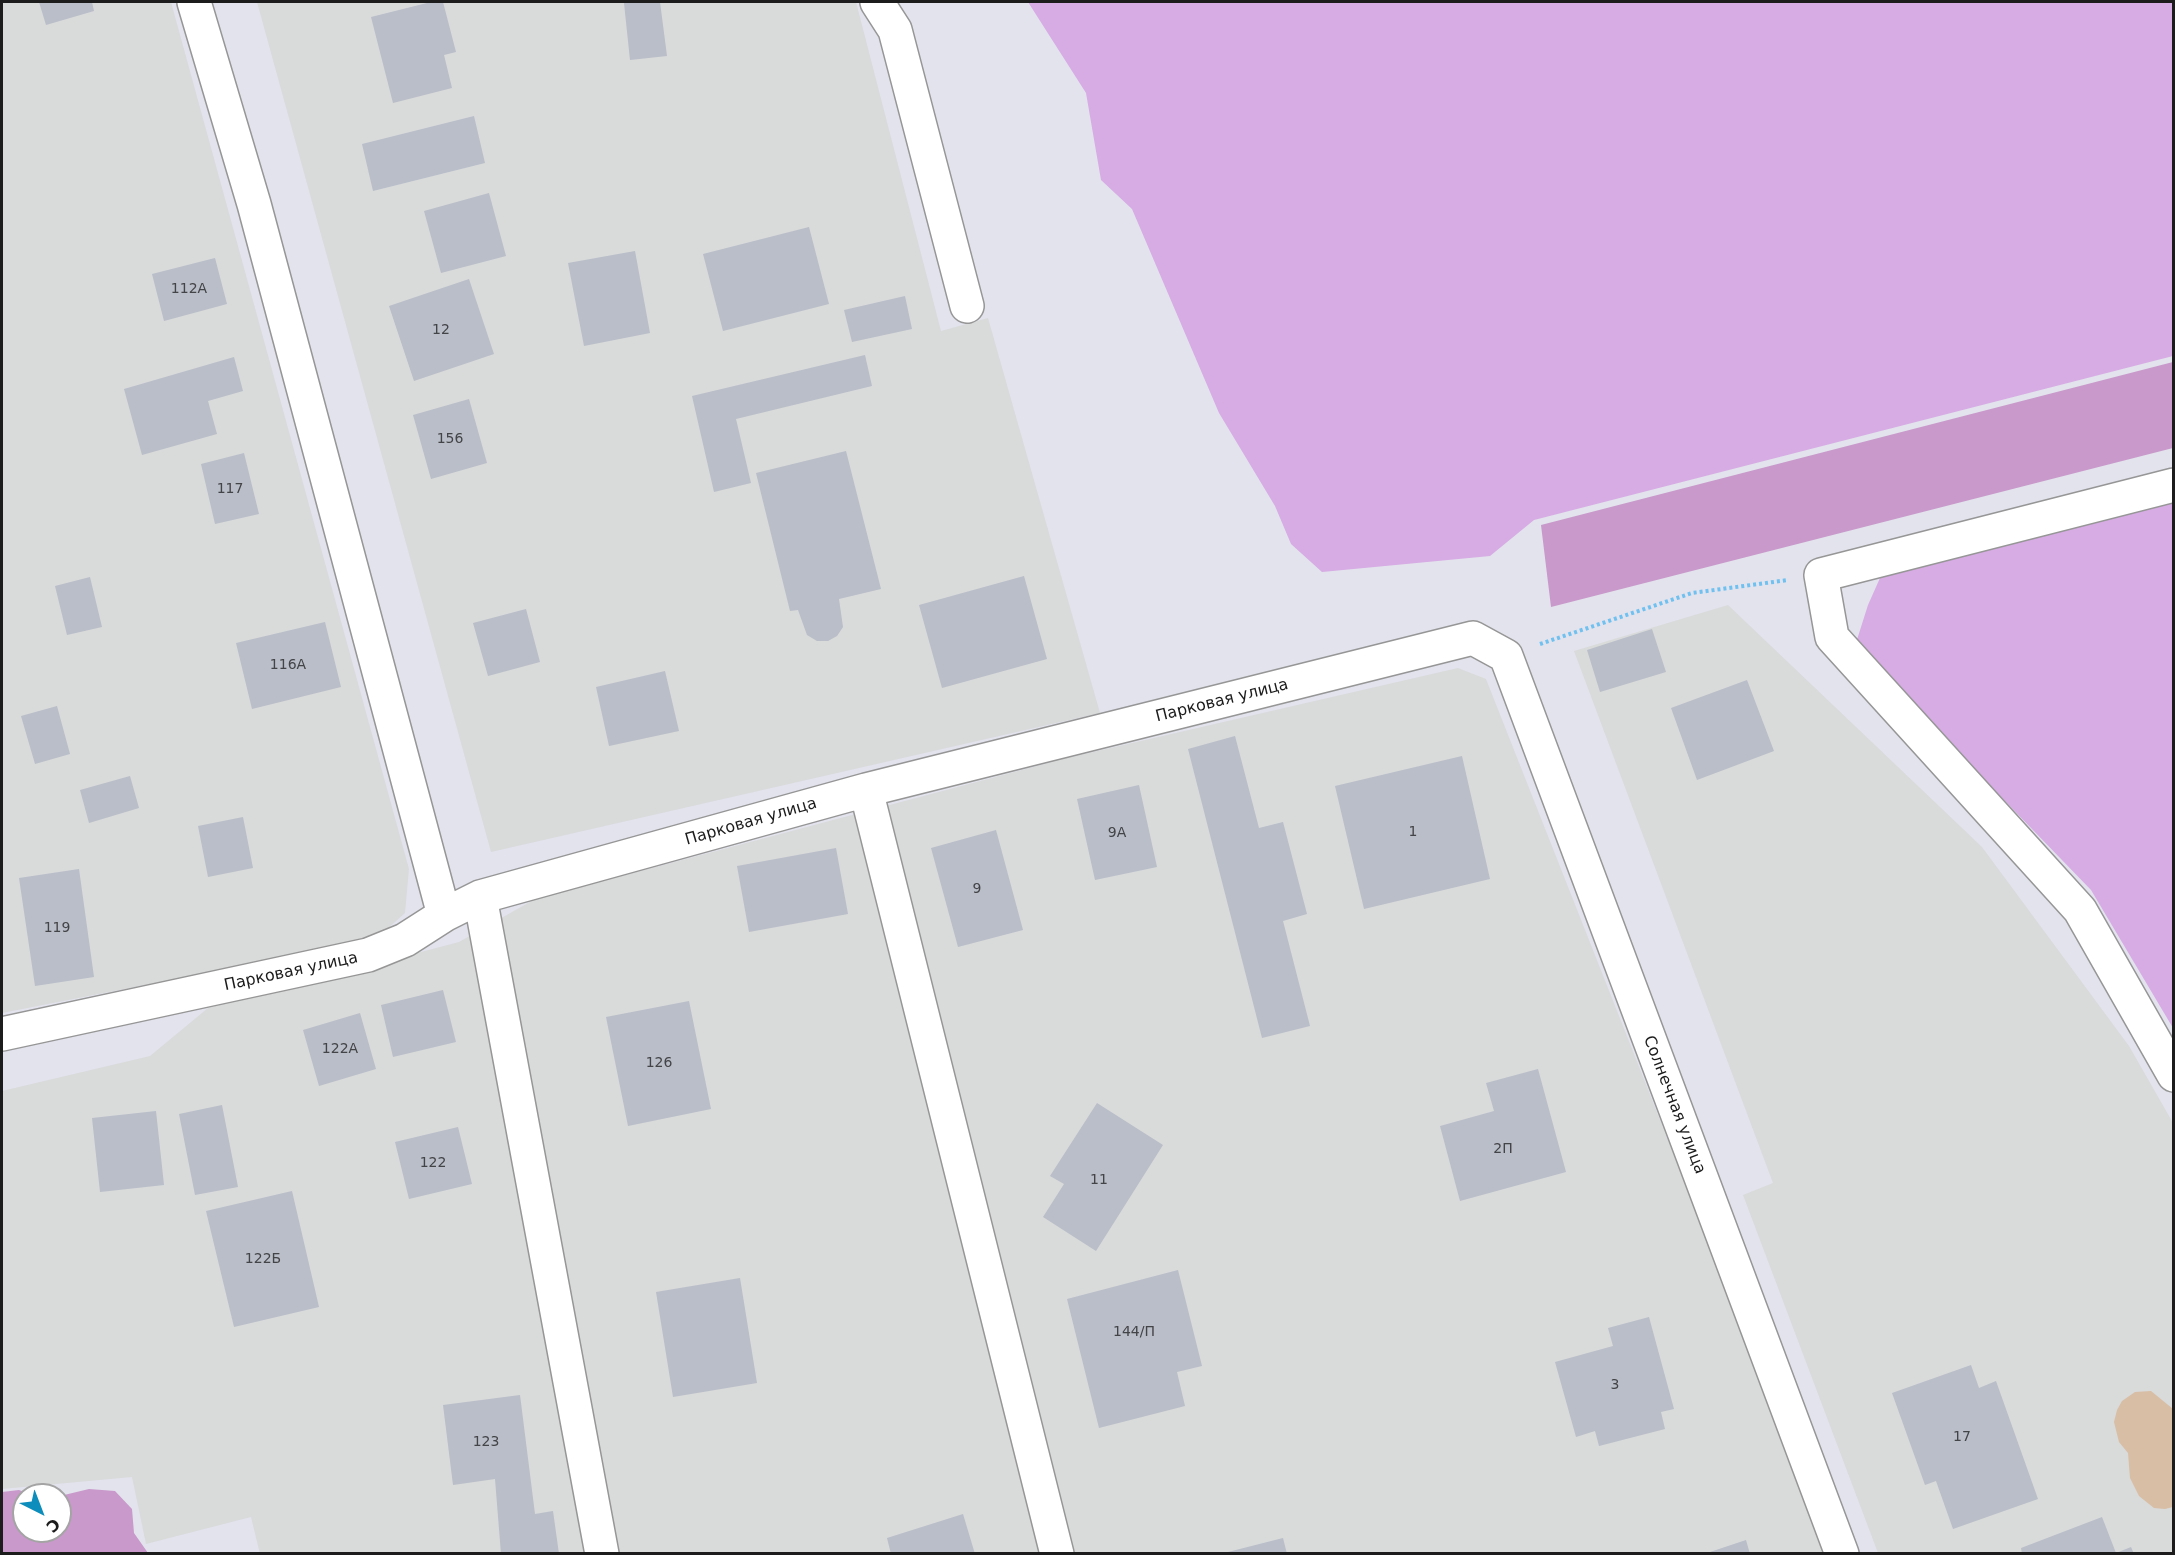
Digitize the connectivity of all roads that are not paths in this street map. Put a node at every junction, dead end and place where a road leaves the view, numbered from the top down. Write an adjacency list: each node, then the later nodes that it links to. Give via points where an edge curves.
1 (194, 2): 8 (street, via 254,204)
2 (877, 2): 3 (street, via 895,30)
3 (967, 306)
4 (2174, 485): 10 (street, via 1821,575 1832,637 2080,910)
5 (1506, 656): 6 (street, Парковая улица, via 1473,638); 13 (street, Солнечная улица)
6 (866, 790): 7 (street, Парковая улица); 12 (street)
7 (480, 897): 8 (street, Парковая улица); 11 (street)
8 (444, 915): 9 (street, Парковая улица, via 405,940 368,955)
9 (2, 1034)
10 (2174, 1075)
11 (602, 1554)
12 (1057, 1554)
13 (1842, 1554)

